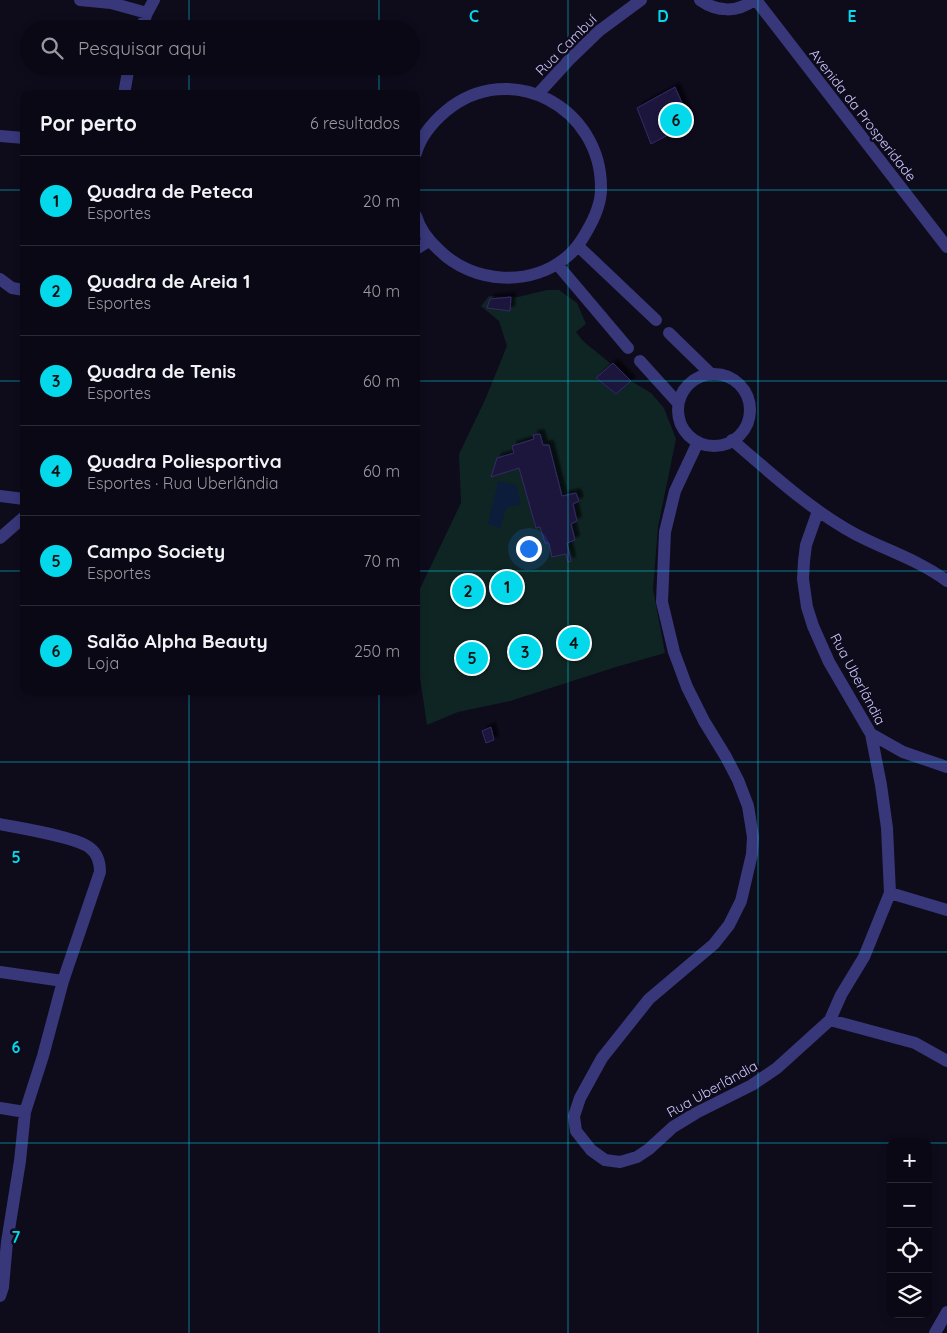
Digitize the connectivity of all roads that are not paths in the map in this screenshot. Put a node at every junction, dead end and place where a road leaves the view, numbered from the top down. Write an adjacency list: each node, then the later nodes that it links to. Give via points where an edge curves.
1 (80, 0): 6 (street)
2 (154, 0): 7 (street)
3 (640, 0): 11 (street, Rua Cambuí, via 599,31)
4 (700, 0): 5 (street, via 722,10 735,9)
5 (755, 0): 19 (street, Avenida da Prosperidade)
6 (110, 2): 7 (street)
7 (147, 13): 8 (street)
8 (144, 20)
9 (127, 75): 10 (street)
10 (125, 90)
11 (538, 94): 14 (street, via 511,89 482,92 456,103 434,121); 17 (street, via 565,109 576,120 586,132 598,159 601,190 594,220)
12 (0, 136): 13 (street)
13 (20, 138)
14 (420, 143)
15 (420, 224): 16 (street)
16 (429, 241): 18 (street); 20 (street, via 450,261 484,276 503,279 531,276)
17 (578, 246): 20 (street); 23 (street)
18 (420, 247)
19 (947, 247)
20 (557, 264): 25 (street)
21 (0, 279): 22 (street)
22 (20, 289)
23 (656, 320)
24 (669, 333): 27 (street)
25 (628, 348)
26 (640, 361): 28 (street)
27 (711, 374): 28 (street, via 690,383); 29 (street, via 734,380 748,399 750,411 747,422)
28 (678, 403): 30 (street, via 682,426)
29 (732, 440): 30 (street, via 721,445); 33 (street)
30 (698, 442): 44 (street, Rua Uberlândia, via 675,491 665,532 662,602 674,652 687,687 734,772 748,806 754,837 752,854 741,901 729,925 714,944 649,999 602,1058 576,1109 576,1131 591,1150 605,1160 620,1162 637,1157 673,1126 752,1085 777,1068)
31 (0, 496): 32 (street)
32 (20, 498)
33 (818, 511): 36 (street, via 855,534 918,563); 37 (street, Rua Uberlândia, via 804,561 808,607 829,662)
34 (20, 520): 35 (street)
35 (0, 538)
36 (947, 581)
37 (871, 734): 38 (street, via 904,752); 40 (street, Rua Uberlândia, via 887,828)
38 (947, 767)
39 (0, 824): 43 (street, via 71,839 91,848 97,857 99,879)
40 (890, 893): 41 (street); 44 (street, Rua Uberlândia, via 864,957)
41 (947, 910)
42 (0, 972): 43 (street)
43 (63, 981): 47 (street)
44 (830, 1020): 45 (street, via 915,1043)
45 (947, 1061)
46 (0, 1108): 47 (street)
47 (25, 1112): 48 (street, via 20,1161)
48 (3, 1241): 49 (street, via 3,1287)
49 (0, 1296)
50 (947, 1312): 51 (street)
51 (935, 1333)

